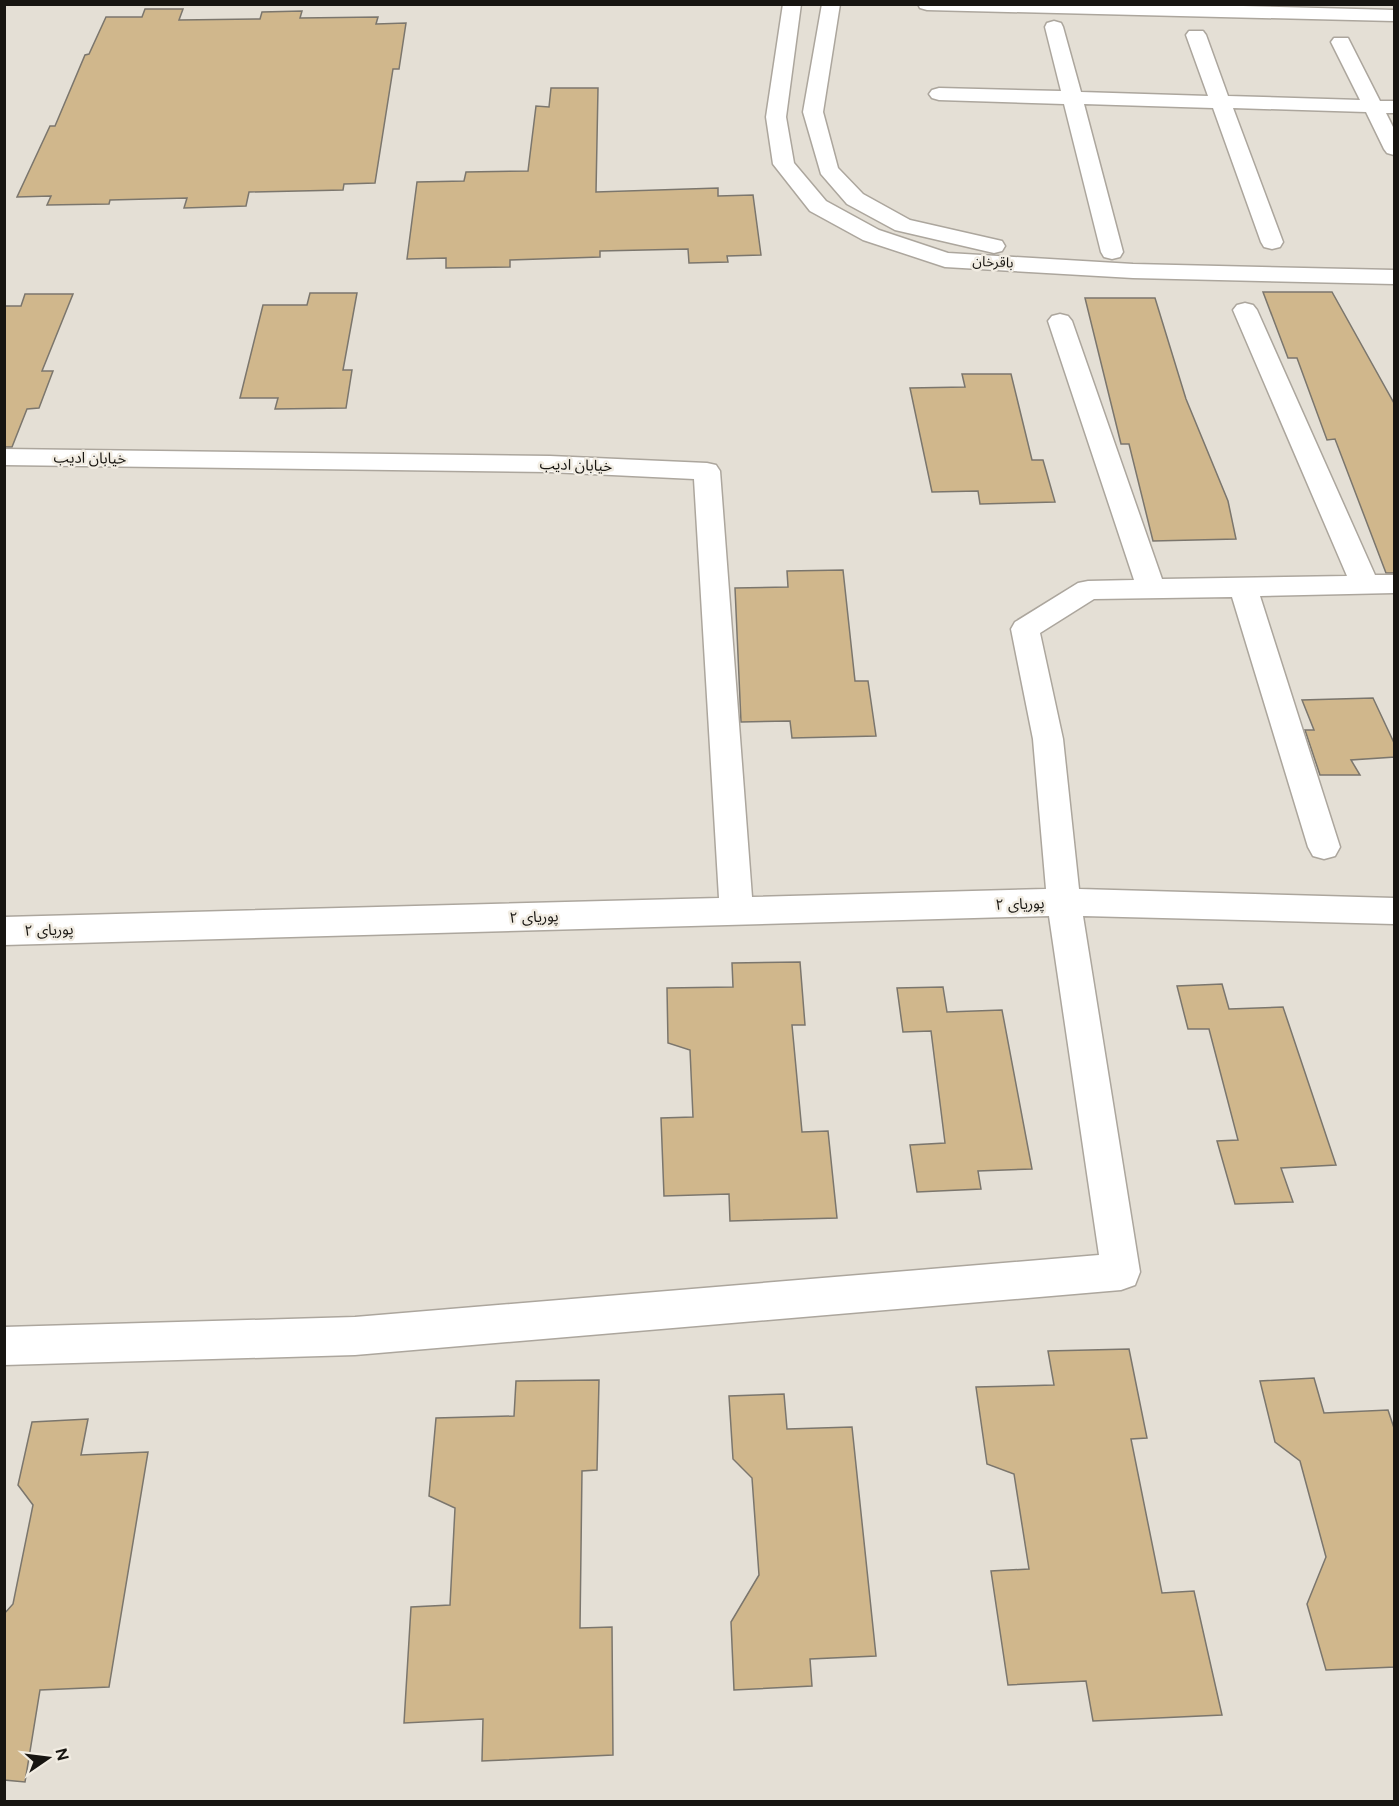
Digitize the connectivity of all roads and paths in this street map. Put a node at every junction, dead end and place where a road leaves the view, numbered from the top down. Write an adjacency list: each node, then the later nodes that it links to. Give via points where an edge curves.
1 (792, 4): 18 (street, باقرخان, via 776,117 784,164 818,206 871,235 945,260 1133,271)
2 (831, 4): 16 (street, باقرخان, via 813,112 828,170 855,199 903,225 985,246)
3 (927, 4): 4 (street)
4 (1258, 9): 5 (street)
5 (1395, 16)
6 (1054, 27): 10 (street)
7 (1196, 35): 11 (street)
8 (1341, 42): 12 (street)
9 (939, 94): 10 (street)
10 (1073, 99): 11 (street); 16 (street)
11 (1221, 102): 12 (street); 15 (street)
12 (1373, 107): 13 (street); 14 (street)
13 (1395, 108)
14 (1395, 149)
15 (1272, 242)
16 (1112, 252): 17 (street, باقرخان)
17 (1395, 258)
18 (1395, 277)
19 (1245, 310): 22 (street)
20 (1060, 321): 25 (street)
21 (4, 457): 29 (street, خیابان ادیب, via 550,464 707,471)
22 (1365, 584): 23 (street); 24 (street)
23 (1395, 584)
24 (1243, 587): 25 (street); 26 (street)
25 (1151, 589): 27 (street, via 1088,590 1025,629 1048,740)
26 (1324, 847)
27 (1064, 902): 28 (street, پوریای ۲); 29 (street, پوریای ۲); 31 (street, via 1121,1272 355,1335)
28 (1395, 911)
29 (736, 912): 30 (street, پوریای ۲)
30 (4, 932)
31 (4, 1346)

